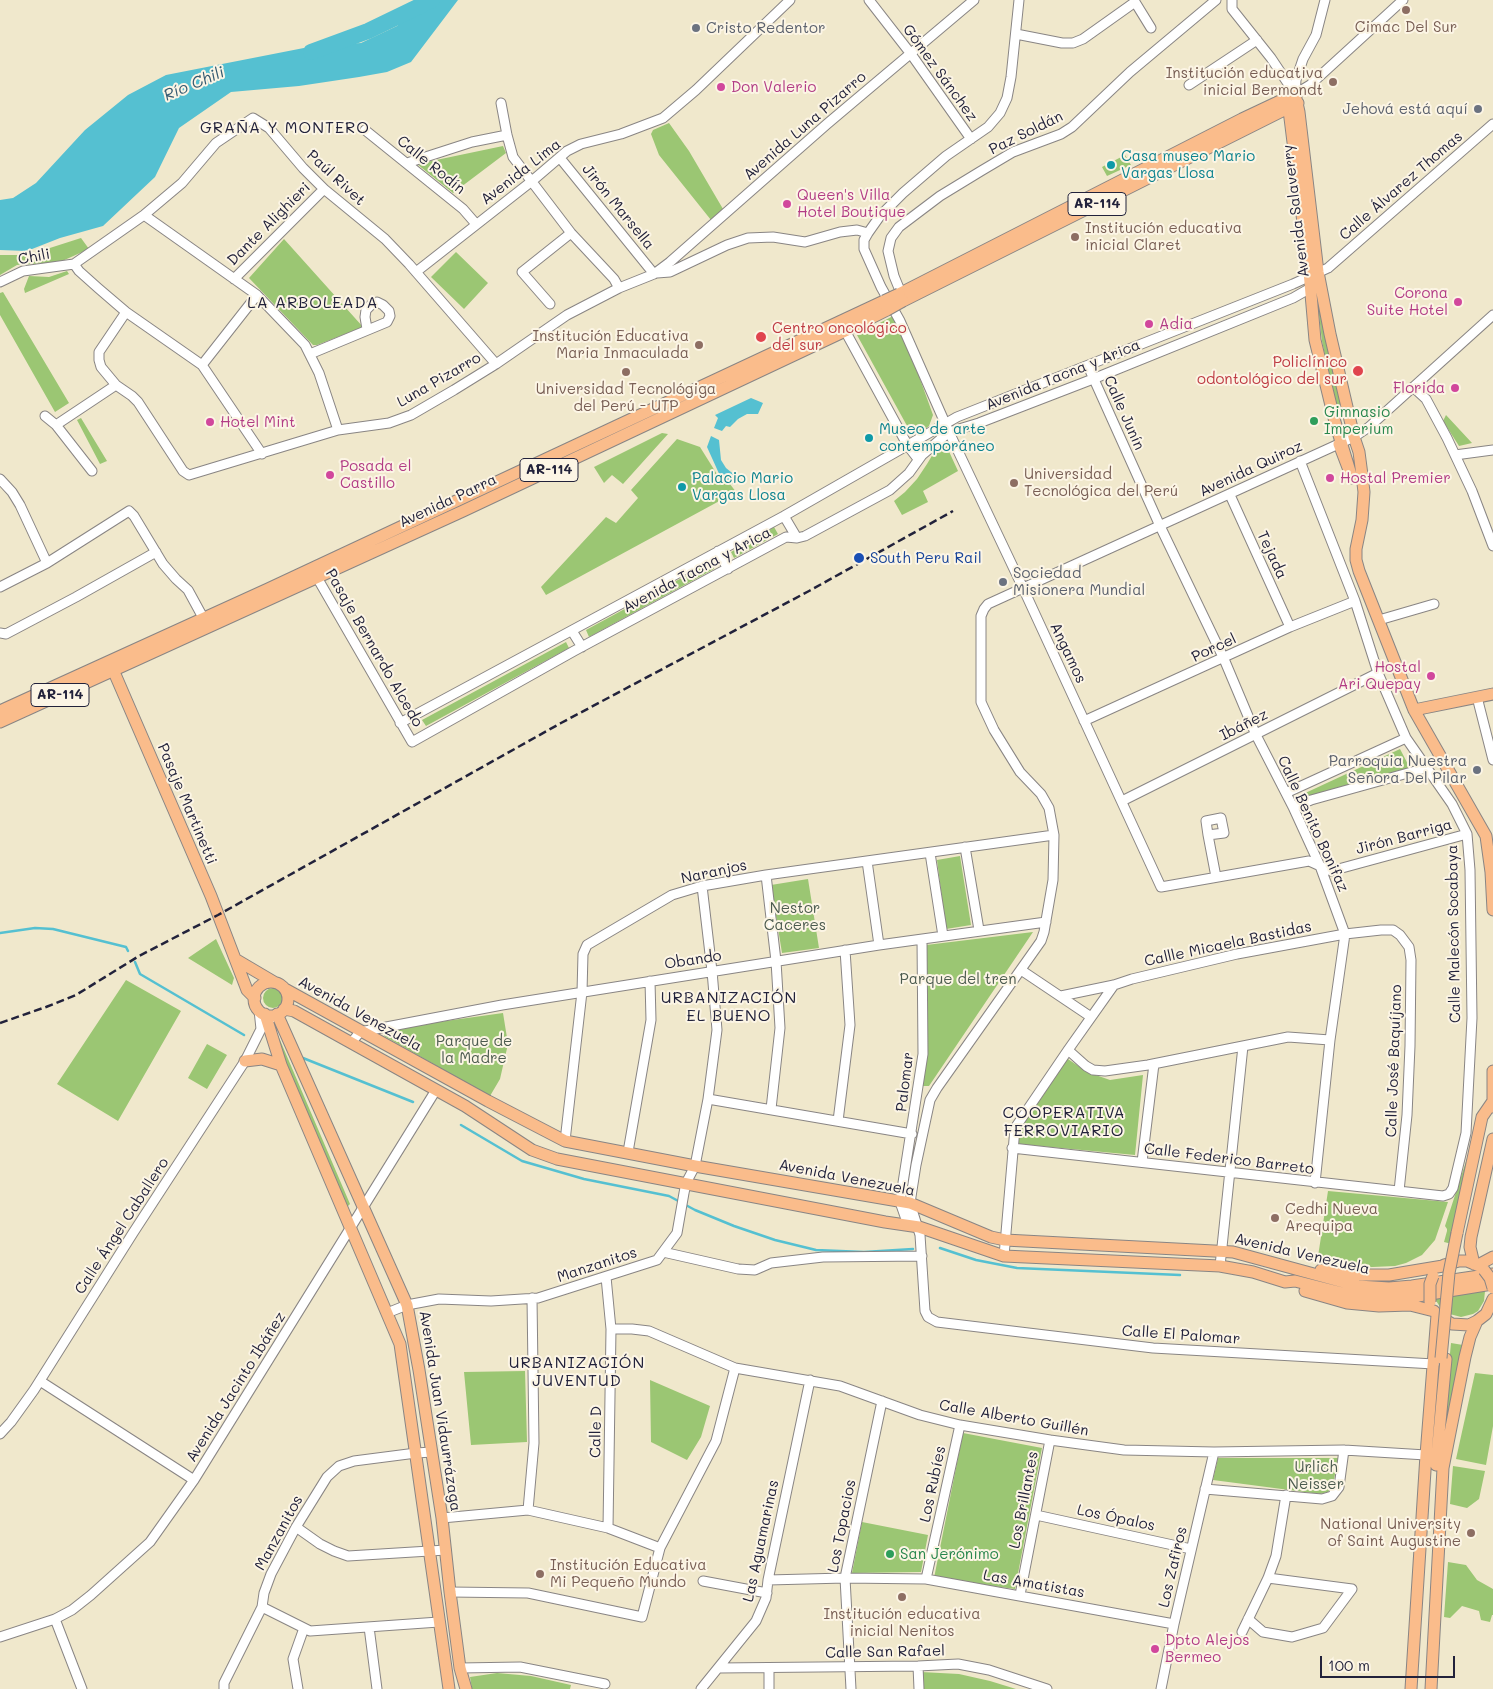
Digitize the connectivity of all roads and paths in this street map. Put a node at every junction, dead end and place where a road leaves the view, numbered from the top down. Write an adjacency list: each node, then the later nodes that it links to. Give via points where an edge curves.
1 (790, 0): 22 (street, Avenida Lima, via 663,118 622,134 581,144)
2 (869, 0): 12 (street, Gómez Sánchez)
3 (974, 0): 12 (street, Avenida Luna Pizarro)
4 (1019, 0): 10 (street)
5 (1216, 0): 38 (street, Paz Soldán, via 1130,72 1072,127 1013,152 940,196 899,227 891,238 888,251)
6 (1232, 0): 11 (street, Avenida Salaverry, via 1232,9)
7 (1325, 0): 14 (street, via 1316,35)
8 (1403, 0): 16 (street)
9 (1151, 28): 10 (street, via 1135,2 1084,39 1073,43)
10 (1016, 34): 21 (street, via 1007,98 988,127)
11 (1257, 40): 13 (street, Avenida Salaverry); 15 (street)
12 (911, 54): 21 (street, Gómez Sánchez); 32 (street, Avenida Luna Pizarro)
13 (1280, 69): 14 (street); 16 (street, Avenida Salaverry)
14 (1299, 71): 16 (street)
15 (1189, 85)
16 (1292, 101): 33 (main road, Avenida Salaverry); 38 (main road, AR-114)
17 (501, 103): 20 (street)
18 (1493, 124): 33 (street, Calle Álvarez Thomas)
19 (365, 130): 23 (street, Calle Rodín)
20 (507, 135): 23 (street); 24 (street, via 513,157)
21 (971, 139): 29 (street, via 909,188 880,216)
22 (560, 158): 24 (street, Avenida Lima); 32 (street, Jirón Marsella)
23 (407, 162): 27 (street, Calle Rodín)
24 (532, 181): 27 (street, Avenida Lima); 28 (street)
25 (324, 189): 26 (street, Paúl Rivet, via 269,128 253,118 216,143 182,183); 31 (street, Paúl Rivet, via 385,239); 34 (street, Dante Alighieri)
26 (144, 215): 30 (street, Paúl Rivet); 34 (street)
27 (476, 224): 31 (street, Avenida Lima)
28 (571, 233): 36 (street); 39 (street, via 522,272)
29 (868, 233): 32 (street, via 857,230 840,232 805,242 773,237 748,238 670,272); 53 (street, Angamos, via 864,249 870,264 900,321)
30 (74, 264): 35 (street, Chili, via 23,271); 40 (street)
31 (416, 272): 45 (street, Paúl Rivet)
32 (654, 274): 36 (street, Luna Pizarro)
33 (1317, 278): 47 (street, Avenida Tacna y Arica); 48 (street, Avenida Tacna y Arica, via 1293,298); 55 (main road, Avenida Salaverry); 64 (main road, Avenida Salaverry, via 1315,340)
34 (234, 279): 37 (street)
35 (0, 282)
36 (619, 288): 45 (street, Luna Pizarro, via 553,323)
37 (257, 296): 44 (street); 46 (street)
38 (902, 297): 42 (main road, Avenida Parra / AR-114, bridge)
39 (550, 304)
40 (126, 312): 46 (street); 49 (street, via 99,352 101,367)
41 (1493, 314): 50 (street, Avenida Quiroz)
42 (843, 327): 57 (street); 76 (main road, Avenida Parra / AR-114)
43 (367, 329): 44 (street)
44 (310, 354): 54 (street)
45 (496, 364): 54 (street, Luna Pizarro, via 410,415 389,423)
46 (202, 365): 59 (street)
47 (1088, 366): 48 (street, Calle Junín); 53 (street, Avenida Tacna y Arica, via 958,417)
48 (1093, 379): 53 (street, Avenida Tacna y Arica, via 979,423); 69 (street, Calle Junín)
49 (116, 385): 52 (street); 59 (street, Luna Pizarro, via 138,402 189,476)
50 (1413, 387): 55 (street, Avenida Quiroz); 60 (street, via 1426,399)
51 (45, 416): 52 (street)
52 (56, 425): 63 (street)
53 (947, 428): 57 (street, Avenida Tacna y Arica); 61 (street, Avenida Tacna y Arica); 78 (street, Angamos)
54 (338, 430): 59 (street, Luna Pizarro)
55 (1354, 437): 56 (street, Avenida Quiroz); 67 (main road, Avenida Salaverry, via 1364,492)
56 (1339, 444): 62 (street, Avenida Quiroz); 64 (main road)
57 (908, 446): 61 (street); 68 (street, Avenida Tacna y Arica)
58 (1493, 450): 60 (street)
59 (262, 454)
60 (1455, 455): 71 (street)
61 (918, 460): 70 (street, Avenida Tacna y Arica, via 890,490)
62 (1300, 461): 66 (street, Avenida Quiroz); 79 (street, Calle Malecón Socabaya)
63 (92, 471)
64 (1352, 478): 67 (main road)
65 (0, 479): 74 (street, via 20,505)
66 (1230, 494): 69 (street, Avenida Quiroz); 83 (street, Tejada)
67 (1362, 505): 81 (main road, Avenida Salaverry, via 1356,560)
68 (784, 516): 70 (street); 72 (street, Avenida Tacna y Arica)
69 (1160, 526): 78 (street, Avenida Quiroz); 87 (street, Calle Benito Bonifaz)
70 (797, 538): 75 (street, Avenida Tacna y Arica, via 786,537)
71 (1493, 546)
72 (718, 551): 75 (street); 84 (street, Avenida Tacna y Arica)
73 (156, 552): 74 (street, via 129,511); 82 (street, via 188,590); 85 (street, via 15,630)
74 (47, 564): 77 (street)
75 (728, 569): 86 (street, Avenida Tacna y Arica)
76 (315, 573): 82 (main road, Avenida Parra / AR-114); 96 (street, Pasaje Bernardo Alcedo)
77 (0, 588)
78 (1023, 588): 94 (street, Angamos); 106 (street, Avenida Quiroz, via 988,604 981,616 981,702 1020,772 1041,794 1049,808)
79 (1355, 601): 83 (street, Porcel); 89 (street, Calle Malecón Socabaya)
80 (1434, 604): 81 (street)
81 (1379, 620): 92 (main road, Avenida Salaverry)
82 (206, 623): 88 (main road, Avenida Parra / AR-114)
83 (1290, 628): 87 (street, Porcel)
84 (572, 631): 86 (street); 96 (street, Avenida Tacna y Arica)
85 (0, 633)
86 (582, 647): 99 (street, Avenida Tacna y Arica)
87 (1224, 659): 94 (street, Porcel); 97 (street, Calle Benito Bonifaz)
88 (112, 666): 93 (main road, Avenida Parra / AR-114); 95 (main road, Avenida Parra / AR-114); 126 (main road, Pasaje Martinetti)
89 (1378, 673): 97 (street, Ibáñez); 98 (street, Calle Malecón Socabaya)
90 (1493, 694): 91 (main road)
91 (1476, 698): 92 (main road); 100 (street)
92 (1414, 710): 108 (main road, Avenida Salaverry)
93 (0, 711)
94 (1084, 721): 103 (street, Angamos)
95 (0, 722)
96 (400, 723): 99 (street, Pasaje Bernardo Alcedo)
97 (1256, 735): 102 (street, Calle Benito Bonifaz); 103 (street, Ibáñez)
98 (1406, 738): 101 (street, Calle Malecón Socabaya); 102 (street)
99 (412, 742)
100 (1493, 760)
101 (1426, 768): 104 (street); 105 (street, Calle Malecón Socabaya, via 1452,804)
102 (1286, 793): 104 (street, Calle Benito Bonifaz)
103 (1122, 802): 116 (street, Angamos)
104 (1293, 807): 112 (street, Calle Benito Bonifaz)
105 (1467, 834): 112 (street, Jirón Barriga, via 1331,871); 167 (street, Calle Malecón Socabaya, via 1472,1018 1466,1133 1453,1188)
106 (1054, 835): 109 (street, Naranjos); 118 (street, Avenida Quiroz)
107 (1208, 835): 114 (street)
108 (1490, 835): 117 (main road)
109 (965, 847): 110 (street, Naranjos); 119 (street)
110 (930, 853): 111 (street, Naranjos); 122 (street)
111 (866, 861): 113 (street, Naranjos); 124 (street)
112 (1320, 866): 114 (street, Jirón Barriga, via 1309,861); 120 (street, Calle Benito Bonifaz)
113 (766, 875): 115 (street, Naranjos); 127 (street)
114 (1216, 877): 116 (street, Jirón Barriga)
115 (702, 886): 129 (street, Manzanitos); 134 (street, Naranjos, via 672,895 587,945 583,954)
116 (1161, 887)
117 (1493, 910)
118 (1046, 922): 119 (street, Obando); 128 (street, Avenida Quiroz, via 1041,941)
119 (979, 930): 122 (street, Obando)
120 (1345, 934): 121 (street, Callle Micaela Bastidas, via 1393,930); 132 (street, Callle Micaela Bastidas, via 1228,956); 140 (street, Calle Benito Bonifaz)
121 (1400, 935): 166 (street, Calle José Baquíjano, via 1409,947 1411,969 1407,1115)
122 (943, 936): 123 (street, Obando)
123 (922, 939): 124 (street, Obando); 154 (street, Palomar, via 924,1054)
124 (879, 945): 125 (street, Obando)
125 (844, 950): 127 (street, Obando); 153 (street, via 850,1024)
126 (235, 959): 131 (main road); 136 (main road, Pasaje Martinetti, via 247,990)
127 (776, 961): 129 (street, Obando); 151 (street, via 780,1028)
128 (1021, 970): 135 (street); 168 (street, Avenida Quiroz, via 936,1088 930,1100)
129 (712, 971): 130 (street, Obando); 149 (street, Manzanitos, via 717,1030)
130 (650, 981): 134 (street, Obando); 158 (street, via 651,1020)
131 (274, 982): 133 (main road); 136 (main road, via 259,988)
132 (1114, 985): 135 (street, Callle Micaela Bastidas); 138 (street)
133 (285, 989): 137 (main road, via 288,1002); 139 (main road, Avenida Venezuela)
134 (582, 992): 139 (street, Obando); 156 (street, Naranjos)
135 (1061, 996): 138 (street)
136 (255, 998): 137 (main road, via 257,1007)
137 (270, 1016): 141 (main road, Avenida Venezuela, via 294,1011); 144 (street, Calle Ángel Caballero); 146 (main road, Avenida Juan Vidaurrázaga); 161 (main road, Avenida Juan Vidaurrázaga)
138 (1091, 1018): 143 (street)
139 (360, 1032): 141 (street); 156 (main road, Avenida Venezuela)
140 (1330, 1040): 142 (street, via 1288,1037); 164 (street, Calle Benito Bonifaz)
141 (351, 1043): 148 (main road, Avenida Venezuela)
142 (1242, 1046): 145 (street); 162 (street)
143 (1068, 1050): 145 (street, via 1094,1070); 157 (street, via 1015,1128)
144 (245, 1061): 146 (main road, via 262,1058); 195 (street, Calle Ángel Caballero)
145 (1154, 1064): 159 (street)
146 (281, 1065): 163 (main road, Avenida Juan Vidaurrázaga)
147 (1493, 1071): 150 (main road)
148 (436, 1090): 165 (main road, Avenida Venezuela, via 546,1156); 169 (street, Avenida Jacinto Ibáñez)
149 (708, 1099): 151 (street); 160 (street, Manzanitos)
150 (1493, 1101): 152 (main road); 172 (main road, via 1482,1117)
151 (772, 1109): 153 (street)
152 (1493, 1109): 172 (main road, via 1487,1118)
153 (838, 1121): 154 (street)
154 (912, 1134): 168 (street, Palomar)
155 (1493, 1139): 182 (main road, via 1470,1247)
156 (565, 1141): 158 (main road, Avenida Venezuela)
157 (1012, 1148): 159 (street, Calle Federico Barreto); 173 (street)
158 (628, 1152): 160 (main road, Avenida Venezuela)
159 (1142, 1162): 162 (street, Calle Federico Barreto)
160 (694, 1166): 165 (street, Manzanitos); 168 (main road, Avenida Venezuela)
161 (345, 1168): 163 (main road); 169 (main road, Avenida Juan Vidaurrázaga)
162 (1229, 1172): 164 (street, Calle Federico Barreto); 174 (street)
163 (328, 1175): 170 (main road, Avenida Juan Vidaurrázaga)
164 (1315, 1183): 166 (street, Calle Federico Barreto)
165 (685, 1188): 171 (main road, Avenida Venezuela); 175 (street, Manzanitos, via 677,1233)
166 (1399, 1191): 167 (street, Calle Federico Barreto)
167 (1444, 1196)
168 (905, 1202): 171 (street, Palomar); 173 (main road, Avenida Venezuela)
169 (363, 1208): 170 (street, Avenida Jacinto Ibáñez); 187 (main road, Avenida Juan Vidaurrázaga)
170 (351, 1228): 190 (main road, Avenida Juan Vidaurrázaga); 206 (street, Avenida Jacinto Ibáñez)
171 (916, 1230): 176 (street, Palomar); 177 (main road, Avenida Venezuela)
172 (1459, 1235): 193 (main road, bridge, via 1449,1273)
173 (1005, 1240): 174 (main road, Avenida Venezuela); 177 (street)
174 (1221, 1251): 179 (street); 181 (main road, Avenida Venezuela)
175 (663, 1252): 176 (street, via 755,1270 772,1263 823,1257); 183 (street, Manzanitos, via 657,1260)
176 (922, 1255): 191 (street, Palomar)
177 (1004, 1256): 179 (main road, Avenida Venezuela)
178 (1493, 1257): 182 (main road, Avenida Venezuela)
179 (1220, 1266): 184 (main road, Avenida Venezuela, via 1264,1274)
180 (1444, 1266): 181 (main road, via 1389,1275 1353,1275); 182 (main road, via 1459,1261); 188 (main road, bridge, via 1433,1276 1430,1284)
181 (1290, 1267): 182 (main road, Avenida Venezuela, via 1358,1286 1389,1288 1412,1286)
182 (1482, 1268): 185 (main road, bridge)
183 (606, 1277): 186 (street, Manzanitos); 192 (street, Calle D)
184 (1286, 1282): 185 (main road, Avenida Venezuela, via 1295,1281 1358,1296 1389,1298); 188 (main road, via 1347,1303)
185 (1493, 1286)
186 (532, 1298): 187 (street, Manzanitos, via 491,1301 439,1299); 209 (street, via 534,1443)
187 (407, 1306): 190 (street, Manzanitos); 202 (main road, Avenida Juan Vidaurrázaga)
188 (1434, 1309): 189 (main road, via 1452,1324 1469,1325); 193 (main road)
189 (1489, 1310): 256 (main road, via 1470,1337 1443,1468)
190 (387, 1312): 204 (main road, Avenida Juan Vidaurrázaga, via 400,1344)
191 (928, 1317): 193 (street, Calle El Palomar, via 938,1322 1152,1348)
192 (611, 1329): 194 (street, Calle Alberto Guillén, via 649,1331); 213 (street, Calle D)
193 (1440, 1360): 205 (main road); 254 (main road); 255 (main road)
194 (735, 1368): 196 (street, Calle Alberto Guillén); 214 (street, via 716,1441)
195 (40, 1380): 199 (street, Calle Ángel Caballero); 206 (street)
196 (810, 1380): 197 (street, Calle Alberto Guillén, via 840,1386); 221 (street, Las Aguamarinas)
197 (882, 1401): 198 (street, Calle Alberto Guillén); 218 (street, Los Topacios)
198 (960, 1425): 200 (street, Calle Alberto Guillén); 220 (street, Los Rubíes)
199 (0, 1434)
200 (1050, 1440): 203 (street, Calle Alberto Guillén, via 1124,1450); 210 (street, Los Brillantes)
201 (1344, 1450): 203 (street, Calle Alberto Guillén); 205 (street, Calle Alberto Guillén); 208 (street, via 1339,1487 1332,1496 1322,1499)
202 (432, 1452): 204 (street, Manzanitos); 211 (main road, Avenida Juan Vidaurrázaga)
203 (1214, 1452): 207 (street, Los Zafiros)
204 (416, 1453): 212 (street, Manzanitos, via 339,1466 327,1477); 217 (main road, Avenida Juan Vidaurrázaga)
205 (1426, 1455): 253 (main road)
206 (194, 1480): 227 (street, Avenida Jacinto Ibáñez, via 150,1542 91,1595)
207 (1205, 1489): 208 (street); 215 (street, Los Zafiros)
208 (1286, 1495): 219 (street, via 1276,1556)
209 (528, 1510): 211 (street); 213 (street)
210 (1036, 1515): 215 (street, Los Ópalos); 225 (street, Los Brillantes)
211 (442, 1518): 216 (main road, Avenida Juan Vidaurrázaga)
212 (296, 1527): 217 (street, via 320,1544 348,1556); 226 (street, Manzanitos, via 271,1574)
213 (608, 1528): 214 (street)
214 (660, 1548): 223 (street, via 642,1617 528,1593)
215 (1191, 1549): 230 (street, Los Zafiros)
216 (446, 1550): 217 (street); 223 (main road, Avenida Juan Vidaurrázaga)
217 (430, 1551): 229 (main road, Avenida Juan Vidaurrázaga)
218 (844, 1578): 220 (street, Las Amatistas); 221 (street, Las Amatistas); 235 (street, Los Topacios)
219 (1268, 1578): 228 (street); 228 (street, via 1352,1589 1323,1628 1292,1637 1263,1632)
220 (926, 1579): 225 (street, Las Amatistas)
221 (768, 1580): 224 (street, Las Aguamarinas)
222 (703, 1581): 224 (street)
223 (450, 1592): 237 (main road, Avenida Juan Vidaurrázaga)
224 (767, 1592): 238 (street, Las Aguamarinas, via 756,1620)
225 (1020, 1595): 230 (street, Las Amatistas)
226 (262, 1607): 232 (street); 242 (street, Manzanitos, via 224,1683)
227 (55, 1619): 234 (street, Avenida Jacinto Ibáñez); 241 (street)
228 (1248, 1620): 233 (street)
229 (439, 1622): 231 (street); 245 (main road, Avenida Juan Vidaurrázaga)
230 (1174, 1624): 252 (street, Los Zafiros)
231 (369, 1627): 232 (street, via 310,1631); 244 (street)
232 (304, 1628): 243 (street, via 293,1659)
233 (1242, 1632)
234 (0, 1637)
235 (850, 1666): 236 (street, Calle San Rafael); 239 (street, Calle San Rafael); 249 (street, Los Topacios)
236 (918, 1666): 250 (street); 251 (street, Calle San Rafael, via 958,1664 989,1670)
237 (460, 1668): 240 (street, via 520,1667); 246 (main road, Avenida Juan Vidaurrázaga)
238 (719, 1668): 239 (street, Calle San Rafael); 247 (street, Las Aguamarinas)
239 (769, 1668): 248 (street)
240 (605, 1684)
241 (82, 1689)
242 (224, 1689)
243 (298, 1689)
244 (377, 1689)
245 (449, 1689)
246 (466, 1689)
247 (702, 1689)
248 (769, 1689)
249 (850, 1689)
250 (919, 1689)
251 (1048, 1689)
252 (1161, 1689)
253 (1411, 1689)
254 (1416, 1689)
255 (1426, 1689)
256 (1431, 1689)

